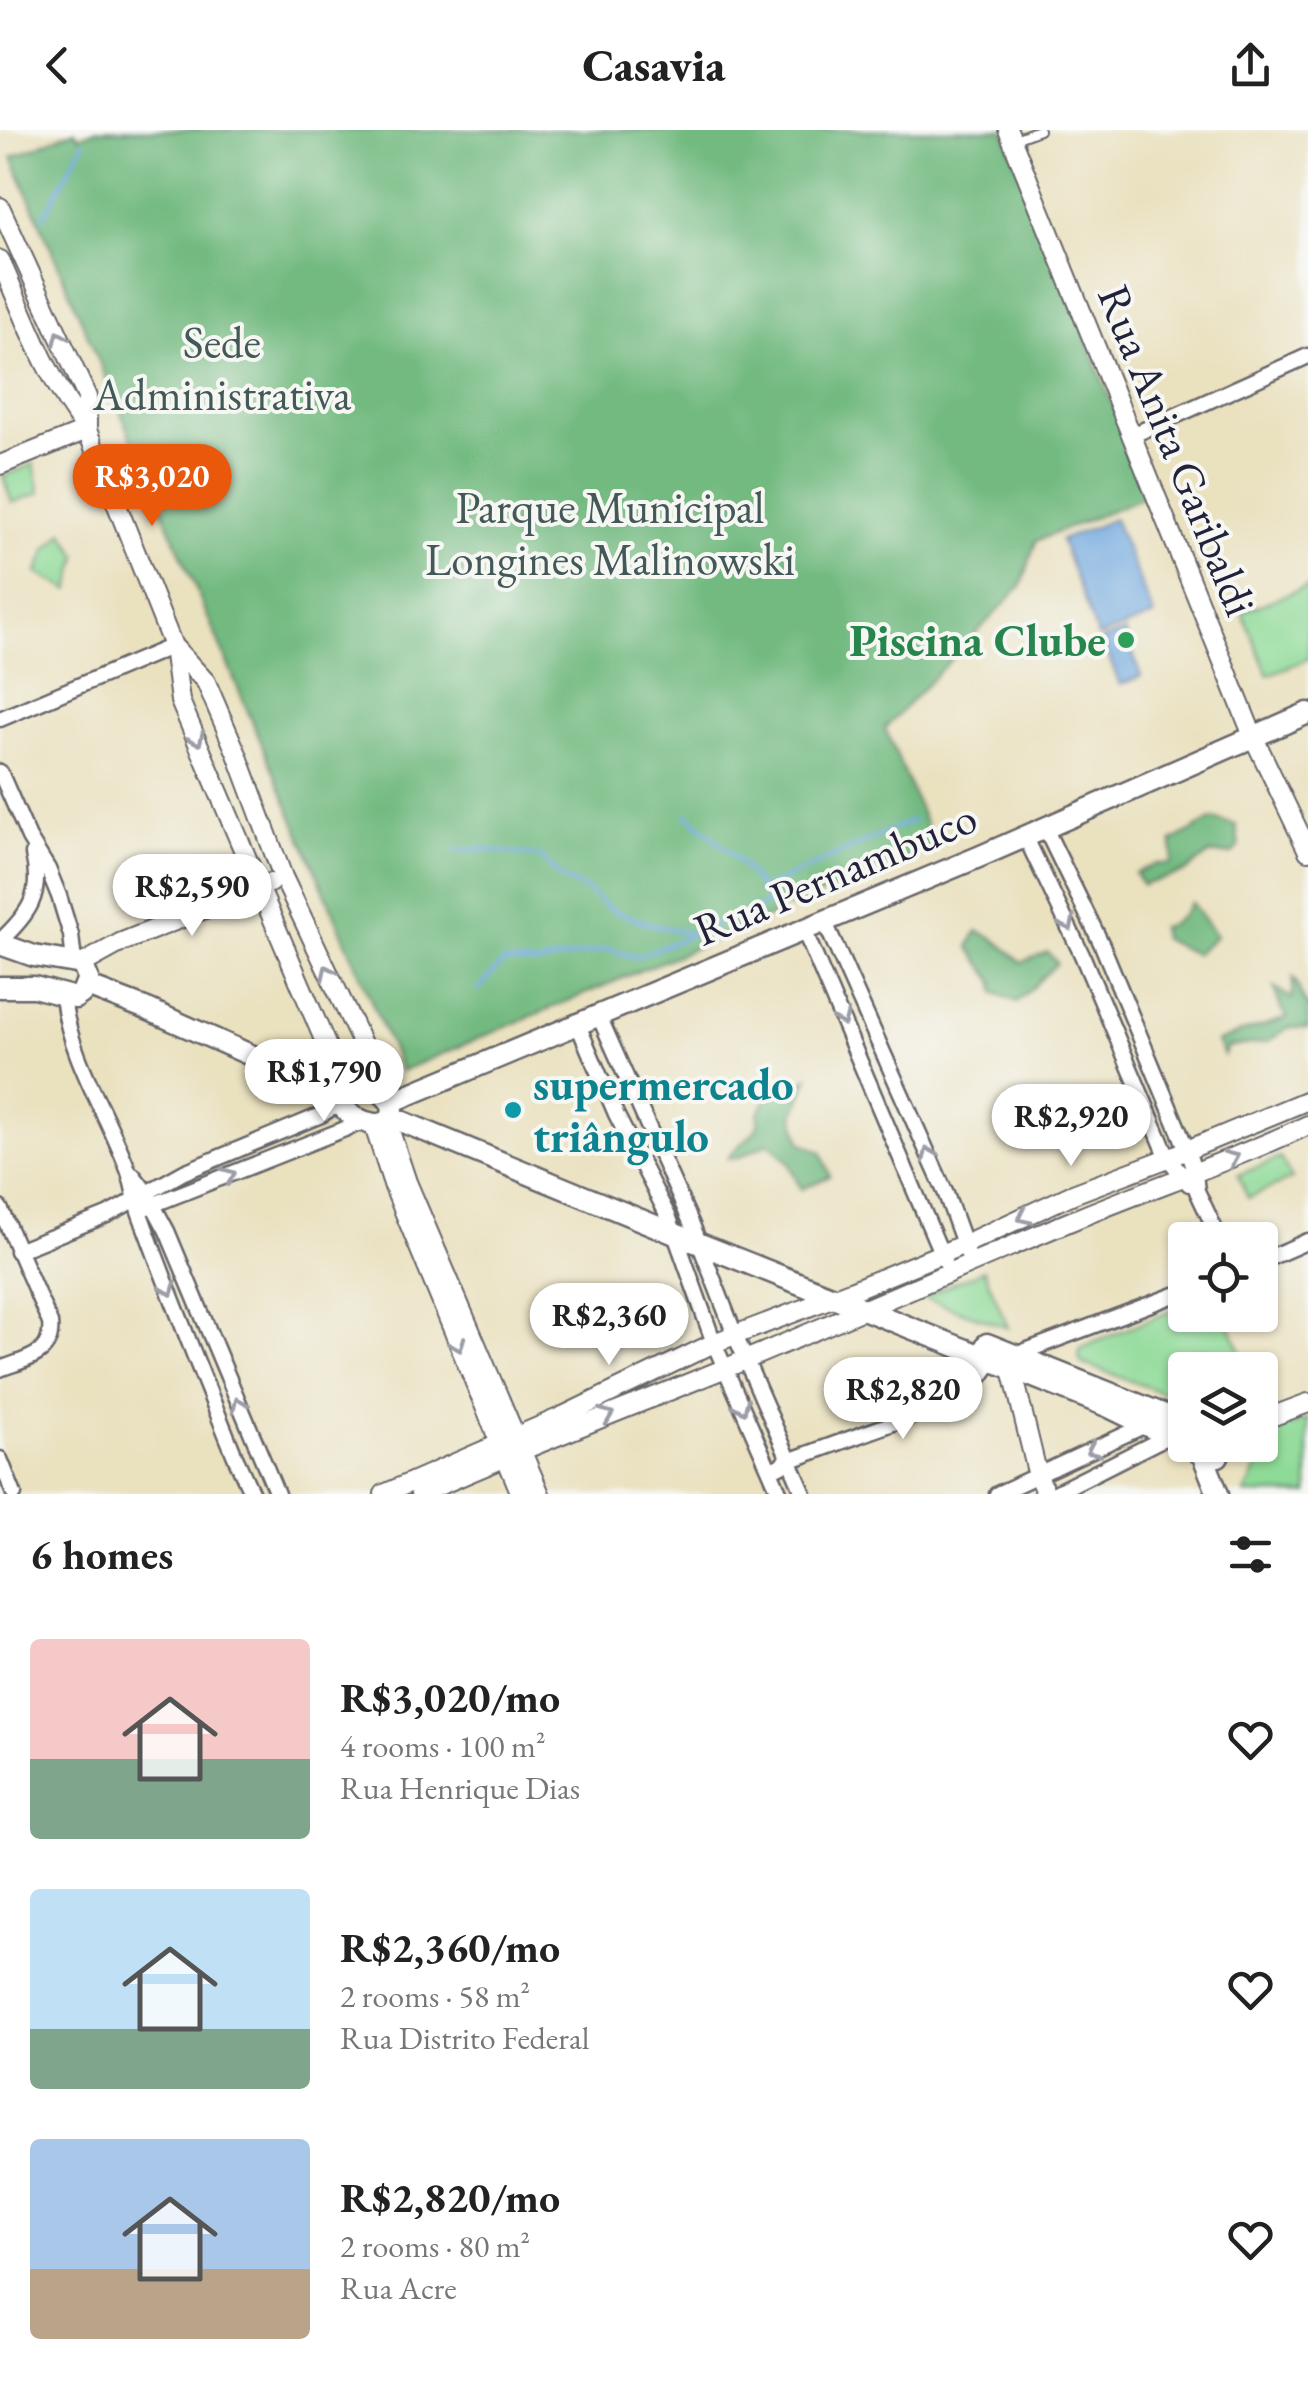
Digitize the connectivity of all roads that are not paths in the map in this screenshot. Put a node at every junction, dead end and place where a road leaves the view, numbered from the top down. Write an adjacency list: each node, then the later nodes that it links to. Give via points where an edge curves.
1 (1039, 130): 2 (lane)
2 (1010, 135): 7 (street, Rua Anita Garibaldi)
3 (0, 207): 6 (street, one-way to 3, via 87,397)
4 (0, 260): 6 (street, via 52,378)
5 (1308, 356): 7 (street)
6 (88, 430): 8 (street); 9 (street)
7 (1133, 435): 12 (street, Rua Anita Garibaldi)
8 (0, 465)
9 (172, 646): 11 (street); 18 (street, via 206,682); 19 (street, one-way to 19, via 180,701)
10 (1308, 713): 12 (main road, Rua Pernambuco)
11 (0, 719)
12 (1253, 736): 14 (main road, Rua Pernambuco); 17 (street, Rua Anita Garibaldi)
13 (0, 772): 16 (street)
14 (1045, 828): 15 (main road, Rua Pernambuco); 23 (street)
15 (1025, 836): 20 (main road, Rua Pernambuco); 24 (street, one-way to 24)
16 (29, 838): 22 (street, via 37,891); 25 (street, via 59,896)
17 (1308, 851)
18 (283, 877): 19 (street); 39 (street, one-way to 18, via 368,1056)
19 (260, 887): 25 (street); 34 (street)
20 (824, 920): 21 (main road, Rua Pernambuco); 33 (street)
21 (804, 930): 29 (main road, Rua Pernambuco); 35 (street, one-way to 35)
22 (0, 943): 25 (main road)
23 (1102, 945): 24 (street); 31 (street)
24 (1082, 954): 32 (street)
25 (78, 963): 26 (main road)
26 (87, 986): 28 (main road, via 75,998); 34 (main road)
27 (3, 990): 28 (main road, via 34,988)
28 (63, 996): 46 (street, via 81,1060)
29 (598, 1016): 30 (main road, Rua Pernambuco); 37 (street)
30 (578, 1024): 39 (main road, Rua Pernambuco); 40 (street)
31 (1148, 1052): 32 (street); 42 (street)
32 (1128, 1062): 43 (street)
33 (900, 1087): 35 (street); 54 (street, one-way to 33)
34 (339, 1093): 39 (main road, via 345,1110); 39 (main road, via 349,1080); 46 (street, Rua Pernambuco, via 321,1116 184,1172)
35 (877, 1098): 53 (street)
36 (1308, 1100): 38 (street)
37 (637, 1104): 40 (street); 50 (street)
38 (1287, 1108): 41 (street); 42 (street)
39 (383, 1112): 46 (street, Rua Pernambuco, one-way to 39); 50 (main road); 71 (street, via 394,1186)
40 (616, 1114): 50 (street)
41 (1304, 1127): 44 (street, one-way to 41)
42 (1187, 1150): 43 (street); 44 (street)
43 (1168, 1158): 44 (street); 45 (street)
44 (1191, 1181): 48 (street); 49 (street)
45 (1073, 1194): 48 (street); 54 (street, one-way to 54)
46 (143, 1201): 52 (street, Rua Pernambuco); 79 (street, one-way to 79); 80 (street, one-way to 46, via 166,1231)
47 (0, 1208): 52 (street)
48 (1084, 1216): 54 (street)
49 (1211, 1222)
50 (684, 1230): 57 (main road); 60 (street); 61 (street)
51 (1308, 1242): 55 (street)
52 (17, 1251): 64 (street, via 52,1334 37,1354)
53 (941, 1254): 54 (street); 56 (street); 57 (street)
54 (968, 1254): 56 (street)
55 (1278, 1254)
56 (950, 1272): 59 (street)
57 (844, 1294): 59 (main road); 60 (street)
58 (1168, 1298): 63 (street)
59 (875, 1305): 62 (street); 63 (main road)
60 (735, 1335): 61 (street); 62 (street)
61 (714, 1343): 65 (street); 71 (street)
62 (747, 1358): 65 (street); 74 (street)
63 (1007, 1361): 68 (main road); 69 (main road); 74 (street, via 954,1401); 77 (street)
64 (0, 1368)
65 (724, 1368): 71 (street, one-way to 65); 76 (street, one-way to 76)
66 (1308, 1403): 67 (street)
67 (1278, 1415)
68 (1148, 1424): 70 (main road); 77 (street, one-way to 77)
69 (1168, 1434)
70 (1168, 1434)
71 (510, 1446): 81 (street); 82 (street); 83 (street); 84 (street)
72 (1168, 1449): 77 (street)
73 (0, 1459): 78 (street)
74 (791, 1460): 76 (street); 86 (street)
75 (1199, 1462): 88 (main road)
76 (770, 1471): 85 (street)
77 (1046, 1488): 87 (street)
78 (14, 1494)
79 (252, 1494)
80 (277, 1494)
81 (384, 1494)
82 (420, 1494)
83 (522, 1494)
84 (540, 1494)
85 (780, 1494)
86 (804, 1494)
87 (997, 1494)
88 (1218, 1494)

